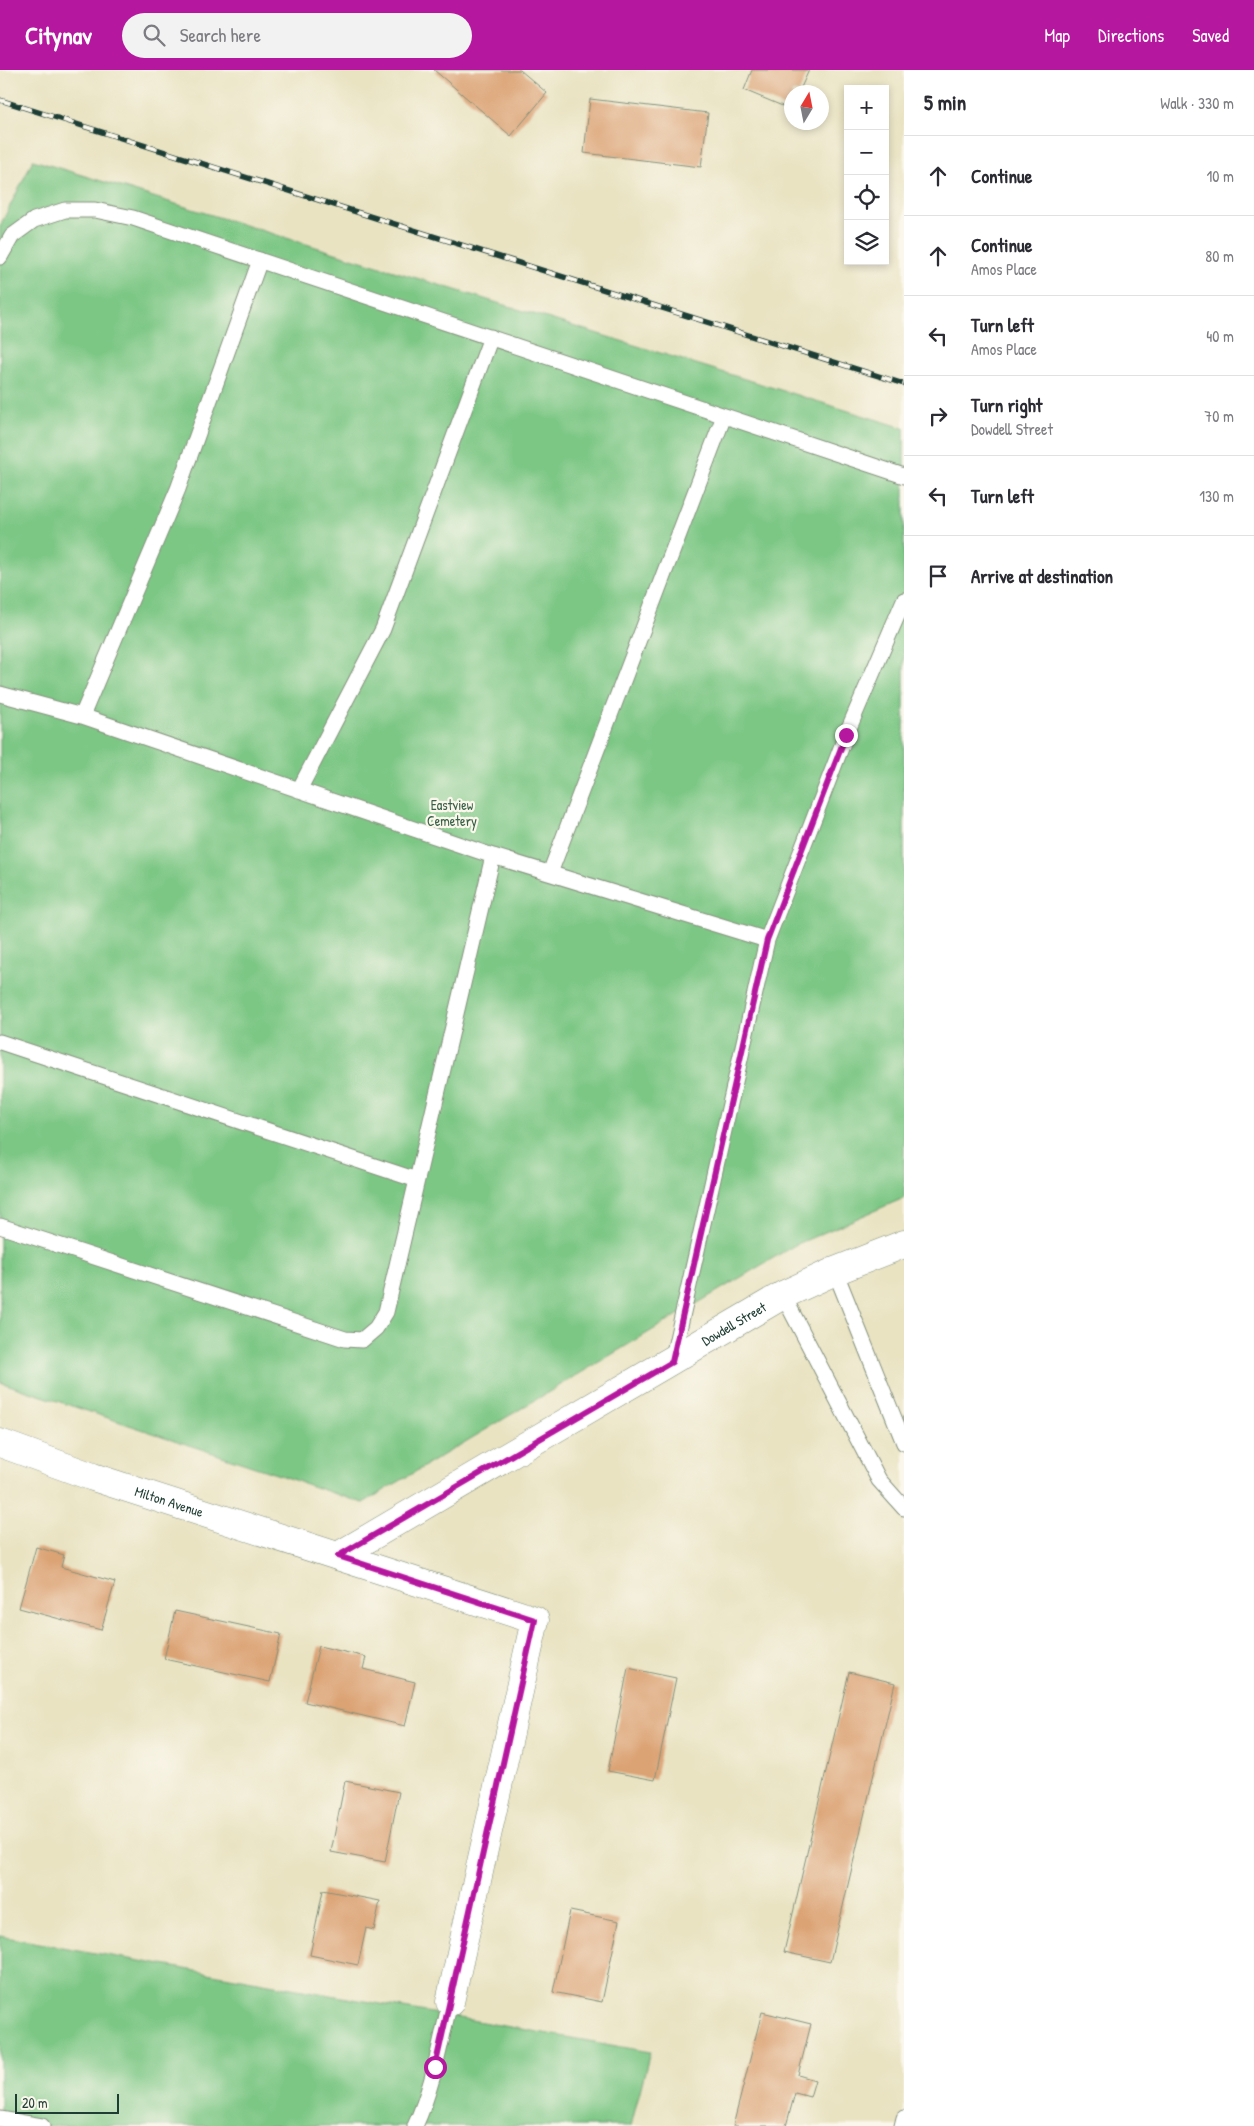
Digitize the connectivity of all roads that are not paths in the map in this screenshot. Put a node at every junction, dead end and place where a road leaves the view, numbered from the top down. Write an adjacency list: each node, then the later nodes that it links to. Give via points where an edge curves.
1 (0, 257): 2 (lane, via 12,236 34,220 65,210 95,210 133,218)
2 (260, 260): 3 (lane); 8 (lane, via 178,489)
3 (491, 337): 4 (lane); 9 (lane, via 383,629)
4 (724, 416): 5 (lane); 11 (lane)
5 (904, 476)
6 (904, 600): 12 (lane, via 846,735)
7 (0, 694): 8 (lane)
8 (82, 716): 9 (lane)
9 (299, 790): 10 (lane)
10 (494, 856): 11 (lane); 14 (lane)
11 (550, 873): 12 (lane)
12 (767, 940): 19 (lane)
13 (0, 1042): 14 (lane)
14 (417, 1180): 15 (lane, via 386,1312 376,1328 362,1340 345,1339)
15 (0, 1226)
16 (904, 1244): 17 (street, Dowdell Street)
17 (835, 1271): 18 (street, Dowdell Street); 21 (lane)
18 (784, 1295): 19 (street, Dowdell Street); 22 (lane, via 879,1480)
19 (672, 1362): 23 (street, Dowdell Street)
20 (0, 1443): 23 (street, Milton Avenue, via 93,1477)
21 (904, 1443)
22 (904, 1508)
23 (338, 1556): 24 (street, Milton Avenue, via 535,1620)
24 (450, 2002): 28 (lane, via 435,2067)
25 (904, 2118): 29 (lane)
26 (0, 2119): 27 (lane)
27 (42, 2126)
28 (415, 2126)
29 (902, 2126)

